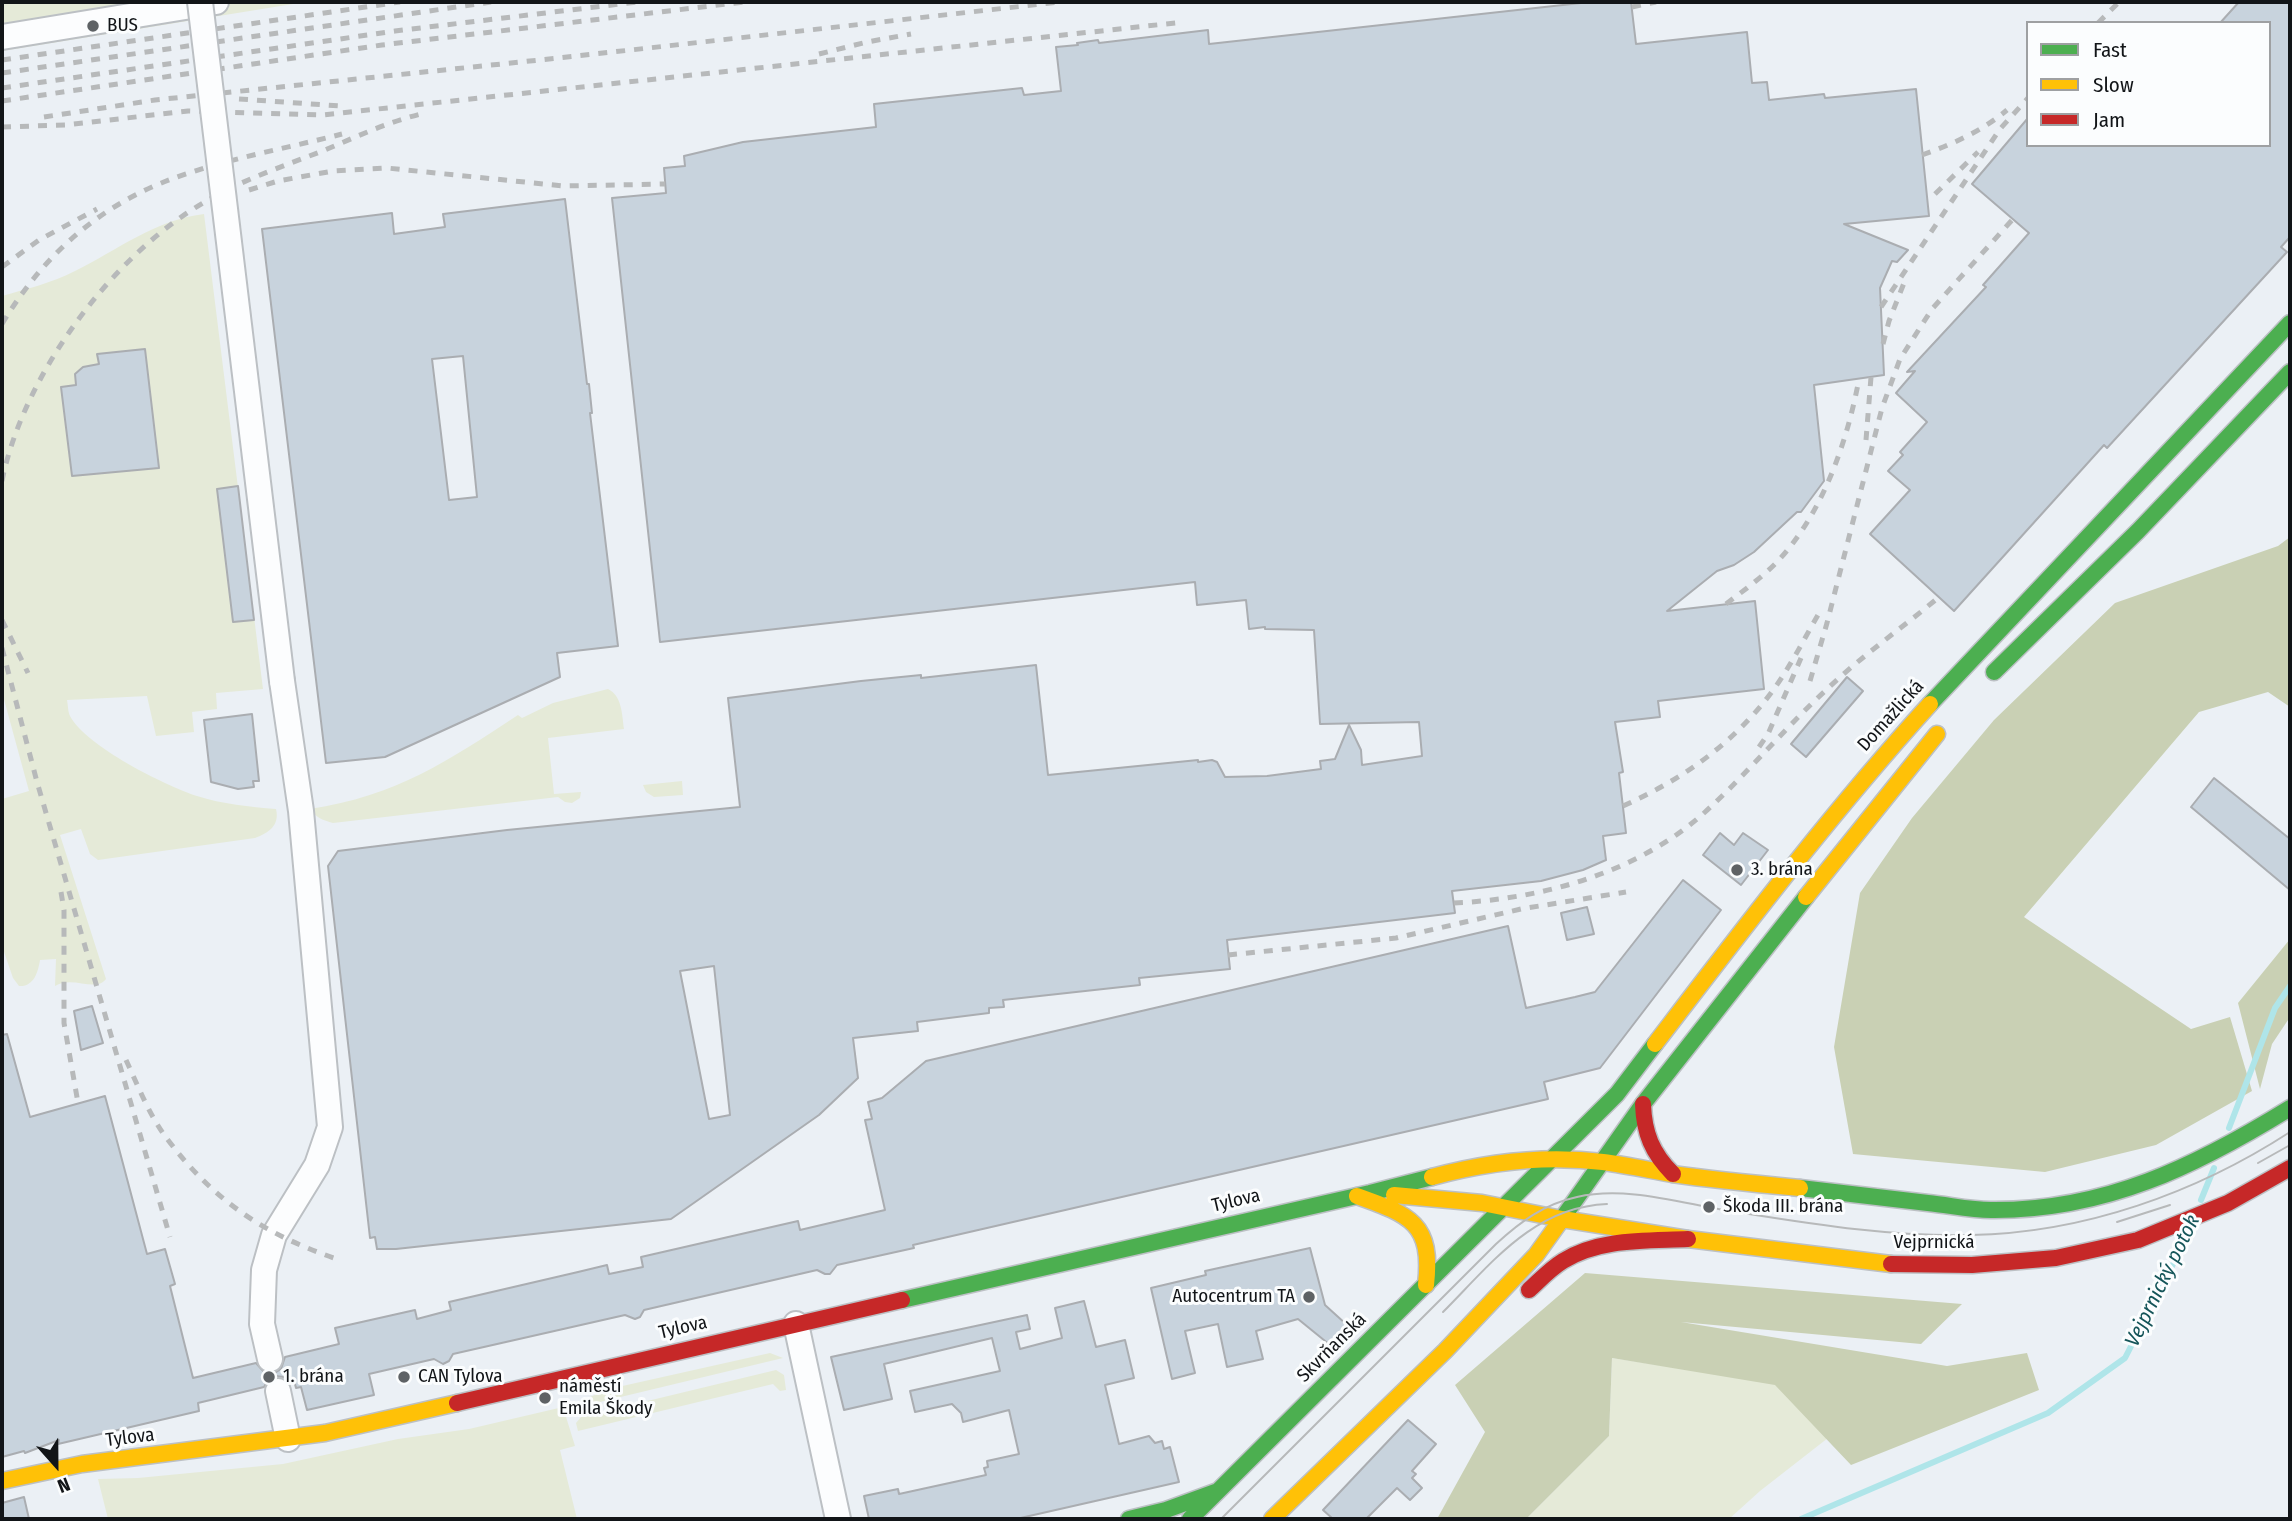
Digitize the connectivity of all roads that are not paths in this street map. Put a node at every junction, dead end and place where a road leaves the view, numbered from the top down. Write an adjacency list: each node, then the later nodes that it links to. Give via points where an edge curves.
1 (200, 2): 22 (street, bridge, via 301,811 330,1127 317,1165 274,1235 264,1270 262,1324)
2 (216, 2): 3 (street)
3 (144, 8): 4 (street)
4 (2, 37)
5 (2290, 323): 11 (main road, Domažlická, via 1879,761 1797,859 1617,1094)
6 (2290, 372): 7 (main road)
7 (1980, 688)
8 (1953, 718): 9 (main road, via 1898,780)
9 (1643, 1104): 12 (main road); 14 (main road, via 1650,1147)
10 (2290, 1108): 14 (main road, Vejprnická, via 2156,1179 2085,1201 2031,1209 1990,1210)
11 (1551, 1160): 12 (main road, Vejprnická); 15 (main road, Tylova, via 1464,1168); 16 (main road, Domažlická)
12 (1601, 1162): 14 (main road, Vejprnická); 17 (main road)
13 (2290, 1168): 18 (main road, Vejprnická, via 2228,1203 2138,1240 2056,1258 1972,1265 1879,1264)
14 (1673, 1174)
15 (1364, 1194): 16 (main road, Tylova); 19 (main road, via 1411,1219 1420,1231 1429,1256); 20 (main road, Tylova)
16 (1504, 1207): 17 (main road, Tylova); 19 (main road, Skvrňanská)
17 (1562, 1219): 18 (main road, Vejprnická); 21 (main road, via 1516,1278)
18 (1688, 1239): 21 (main road, via 1603,1246 1568,1258)
19 (1426, 1285): 26 (main road, Skvrňanská)
20 (796, 1324): 24 (main road, Tylova); 27 (street)
21 (1445, 1350): 30 (main road)
22 (270, 1359)
23 (278, 1391): 24 (street)
24 (288, 1439): 25 (main road, Tylova, via 82,1464)
25 (2, 1481)
26 (1218, 1491): 28 (main road); 29 (main road, Skvrňanská)
27 (838, 1519)
28 (1129, 1519)
29 (1190, 1519)
30 (1272, 1519)

